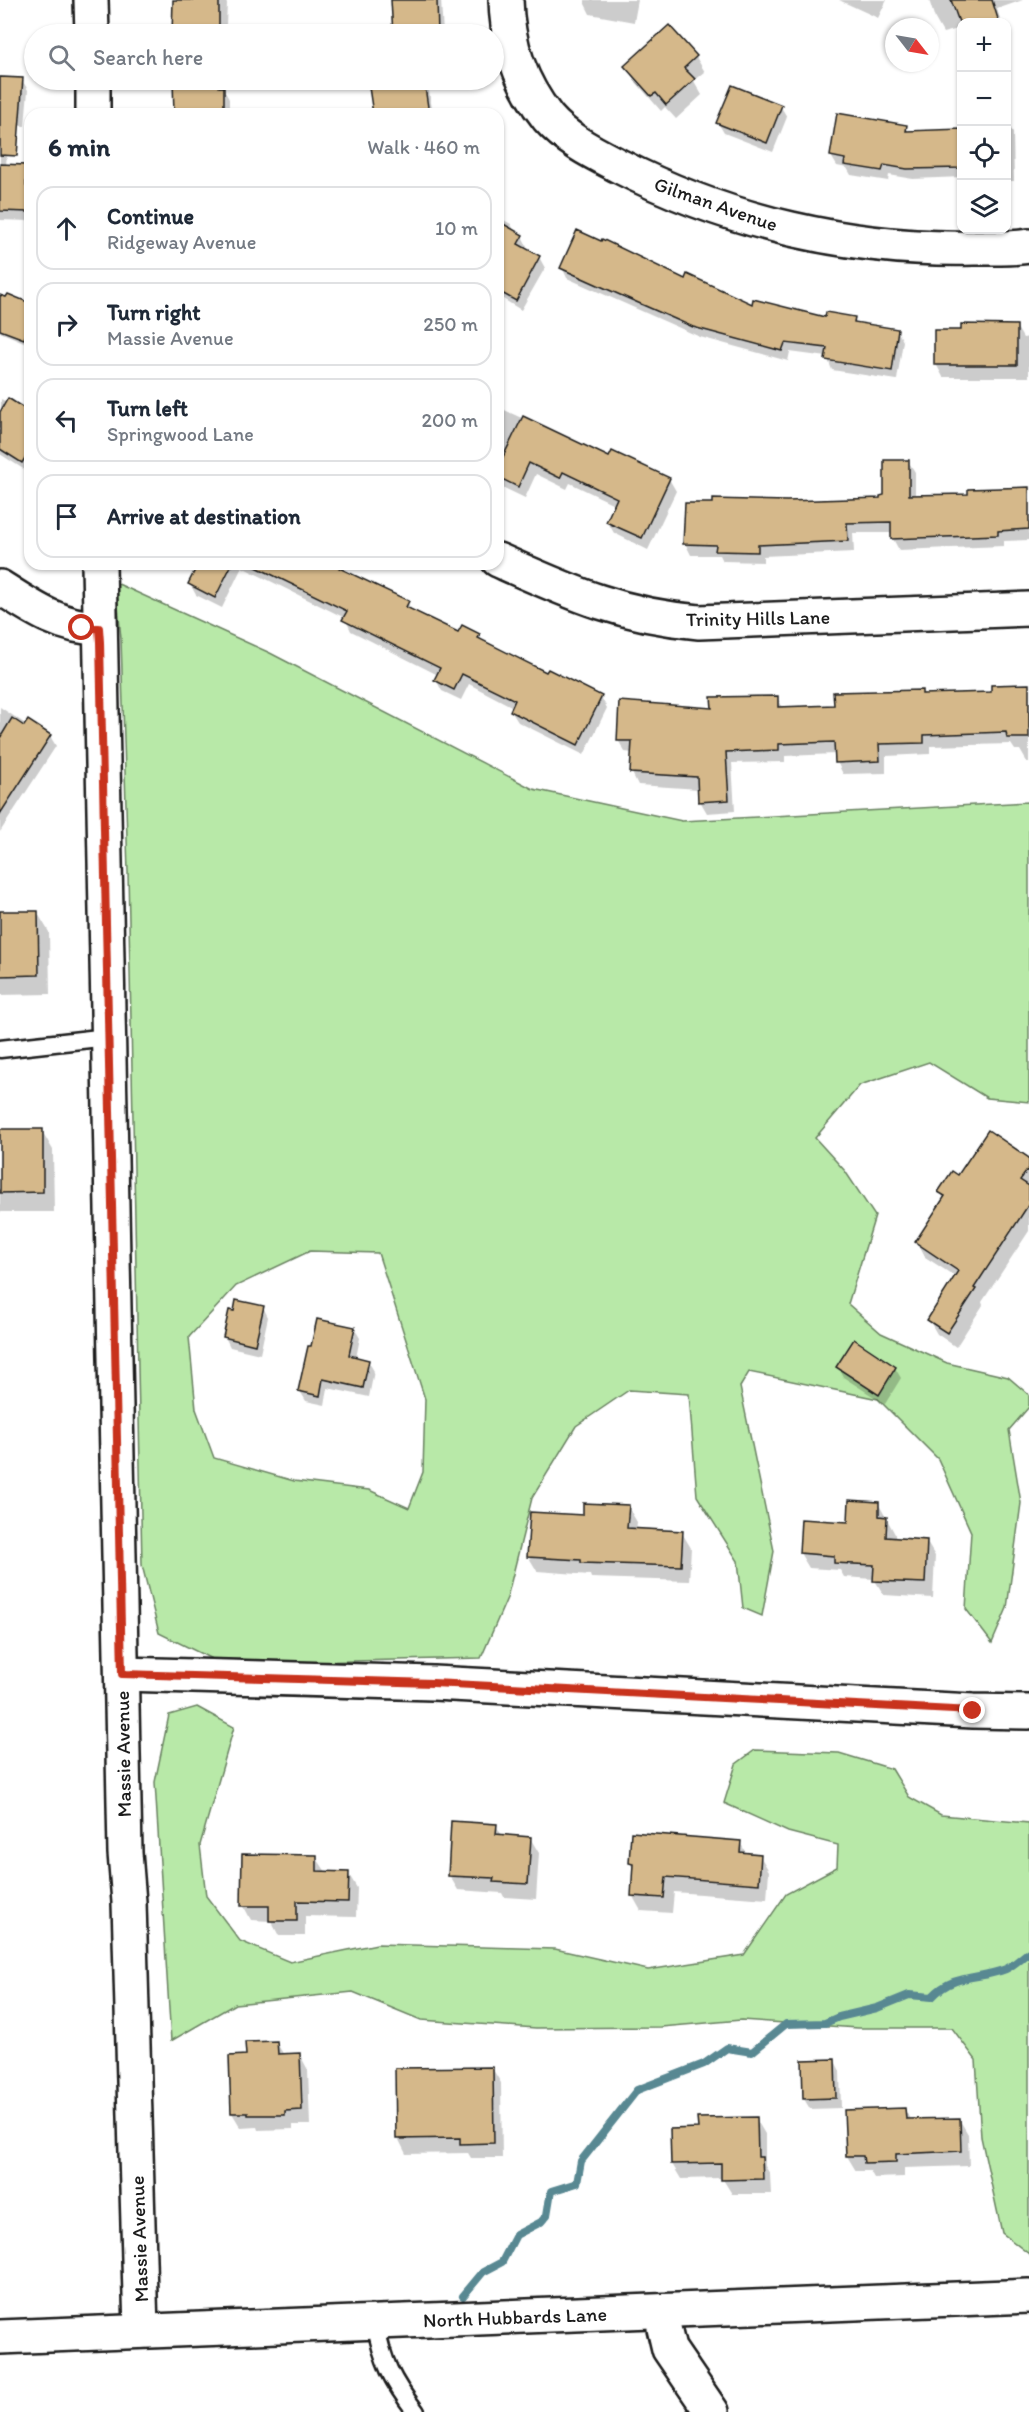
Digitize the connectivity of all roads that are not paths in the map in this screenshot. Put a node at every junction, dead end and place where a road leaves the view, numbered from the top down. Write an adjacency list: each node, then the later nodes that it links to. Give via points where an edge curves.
1 (91, 0): 3 (street)
2 (506, 0): 6 (street, Gilman Avenue, via 510,41 523,79 549,119 582,146 644,179 706,205 784,228 871,244 934,249)
3 (92, 24)
4 (93, 90): 5 (street)
5 (93, 108)
6 (1029, 246)
7 (504, 563): 10 (street, Trinity Hills Lane, via 595,602 636,614 699,622)
8 (99, 570): 11 (street, Massie Avenue)
9 (0, 588): 11 (street, via 64,624)
10 (1029, 609)
11 (99, 628): 12 (street, Massie Avenue)
12 (108, 1037): 13 (lane); 14 (street, Massie Avenue)
13 (0, 1049)
14 (122, 1674): 15 (street, via 433,1683); 19 (street, Massie Avenue)
15 (1029, 1712)
16 (1029, 2296): 17 (street, North Hubbards Lane)
17 (663, 2312): 18 (street, North Hubbards Lane); 22 (street, via 669,2349)
18 (375, 2322): 19 (street, North Hubbards Lane); 21 (lane, via 395,2384)
19 (141, 2331): 20 (street, North Hubbards Lane)
20 (0, 2337)
21 (416, 2412)
22 (712, 2412)

